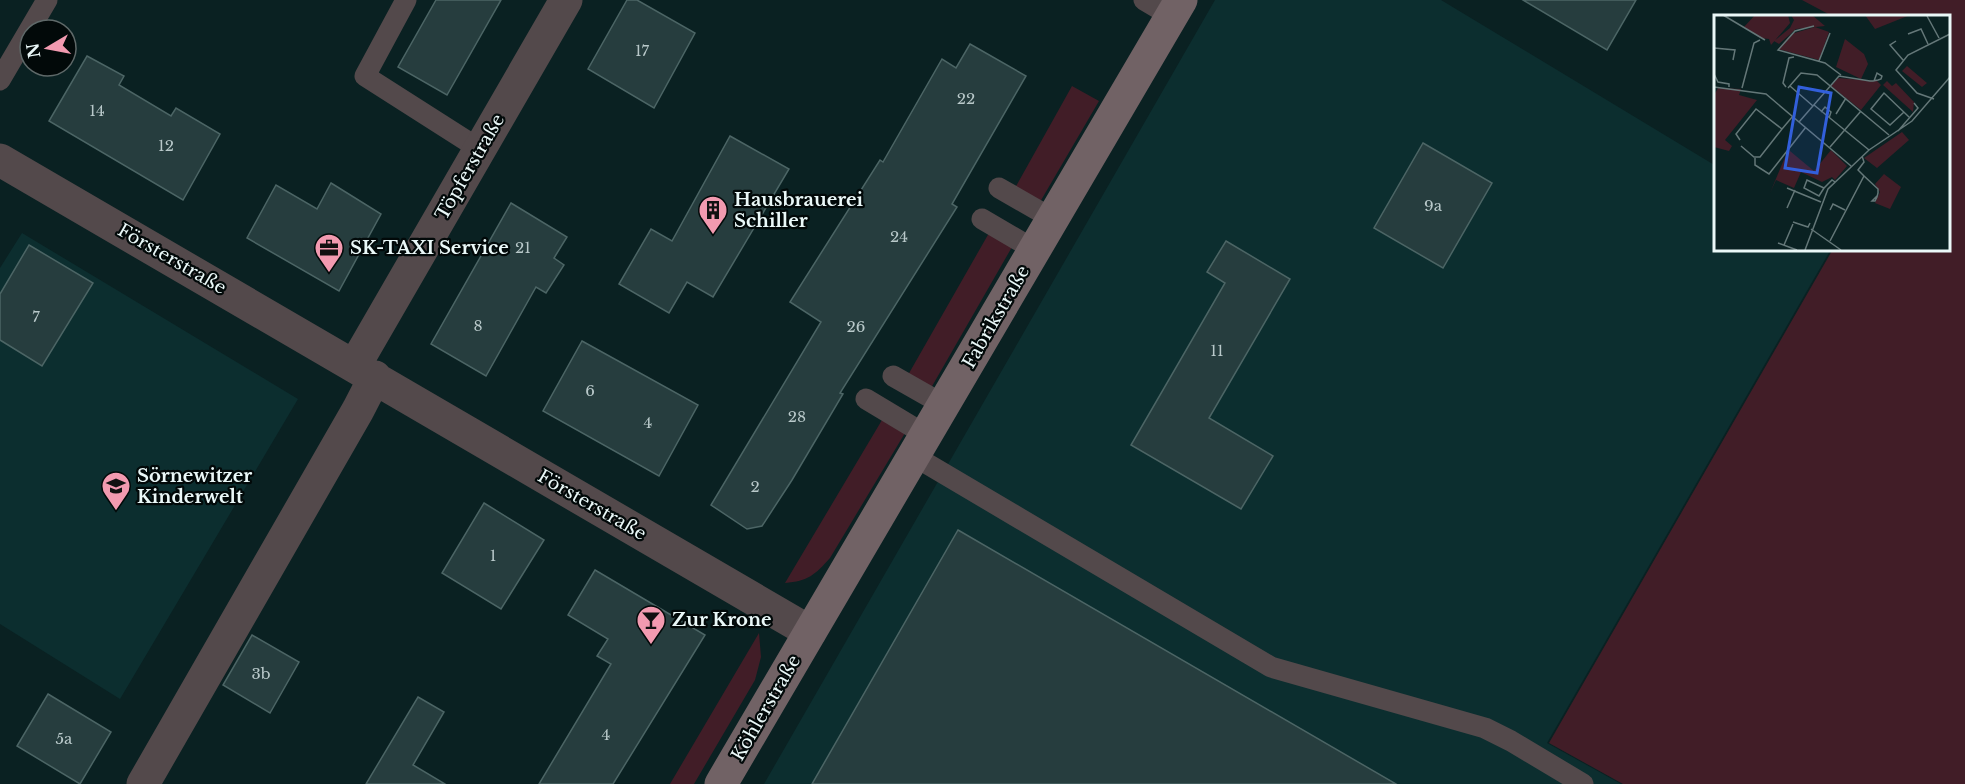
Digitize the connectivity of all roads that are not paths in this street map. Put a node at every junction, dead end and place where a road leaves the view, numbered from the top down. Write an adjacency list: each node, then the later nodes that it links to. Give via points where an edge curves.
1 (47, 0): 5 (lane)
2 (406, 0): 6 (lane, via 365,76)
3 (566, 0): 6 (street, Töpferstraße)
4 (1165, 6): 10 (street, Fabrikstraße)
5 (0, 80)
6 (481, 150): 12 (street, Töpferstraße)
7 (0, 160): 12 (street, Försterstraße)
8 (999, 188): 10 (lane)
9 (982, 219): 11 (lane)
10 (1053, 219): 11 (street, Fabrikstraße)
11 (1035, 250): 15 (street, Fabrikstraße)
12 (365, 371): 17 (street, Försterstraße); 18 (street, via 352,420)
13 (893, 376): 15 (lane)
14 (866, 399): 16 (lane)
15 (944, 405): 16 (street, Fabrikstraße)
16 (920, 445): 17 (street, Fabrikstraße); 20 (lane, via 1271,667 1485,728)
17 (810, 632): 19 (street, Köhlerstraße)
18 (143, 784)
19 (721, 784)
20 (1583, 784)

